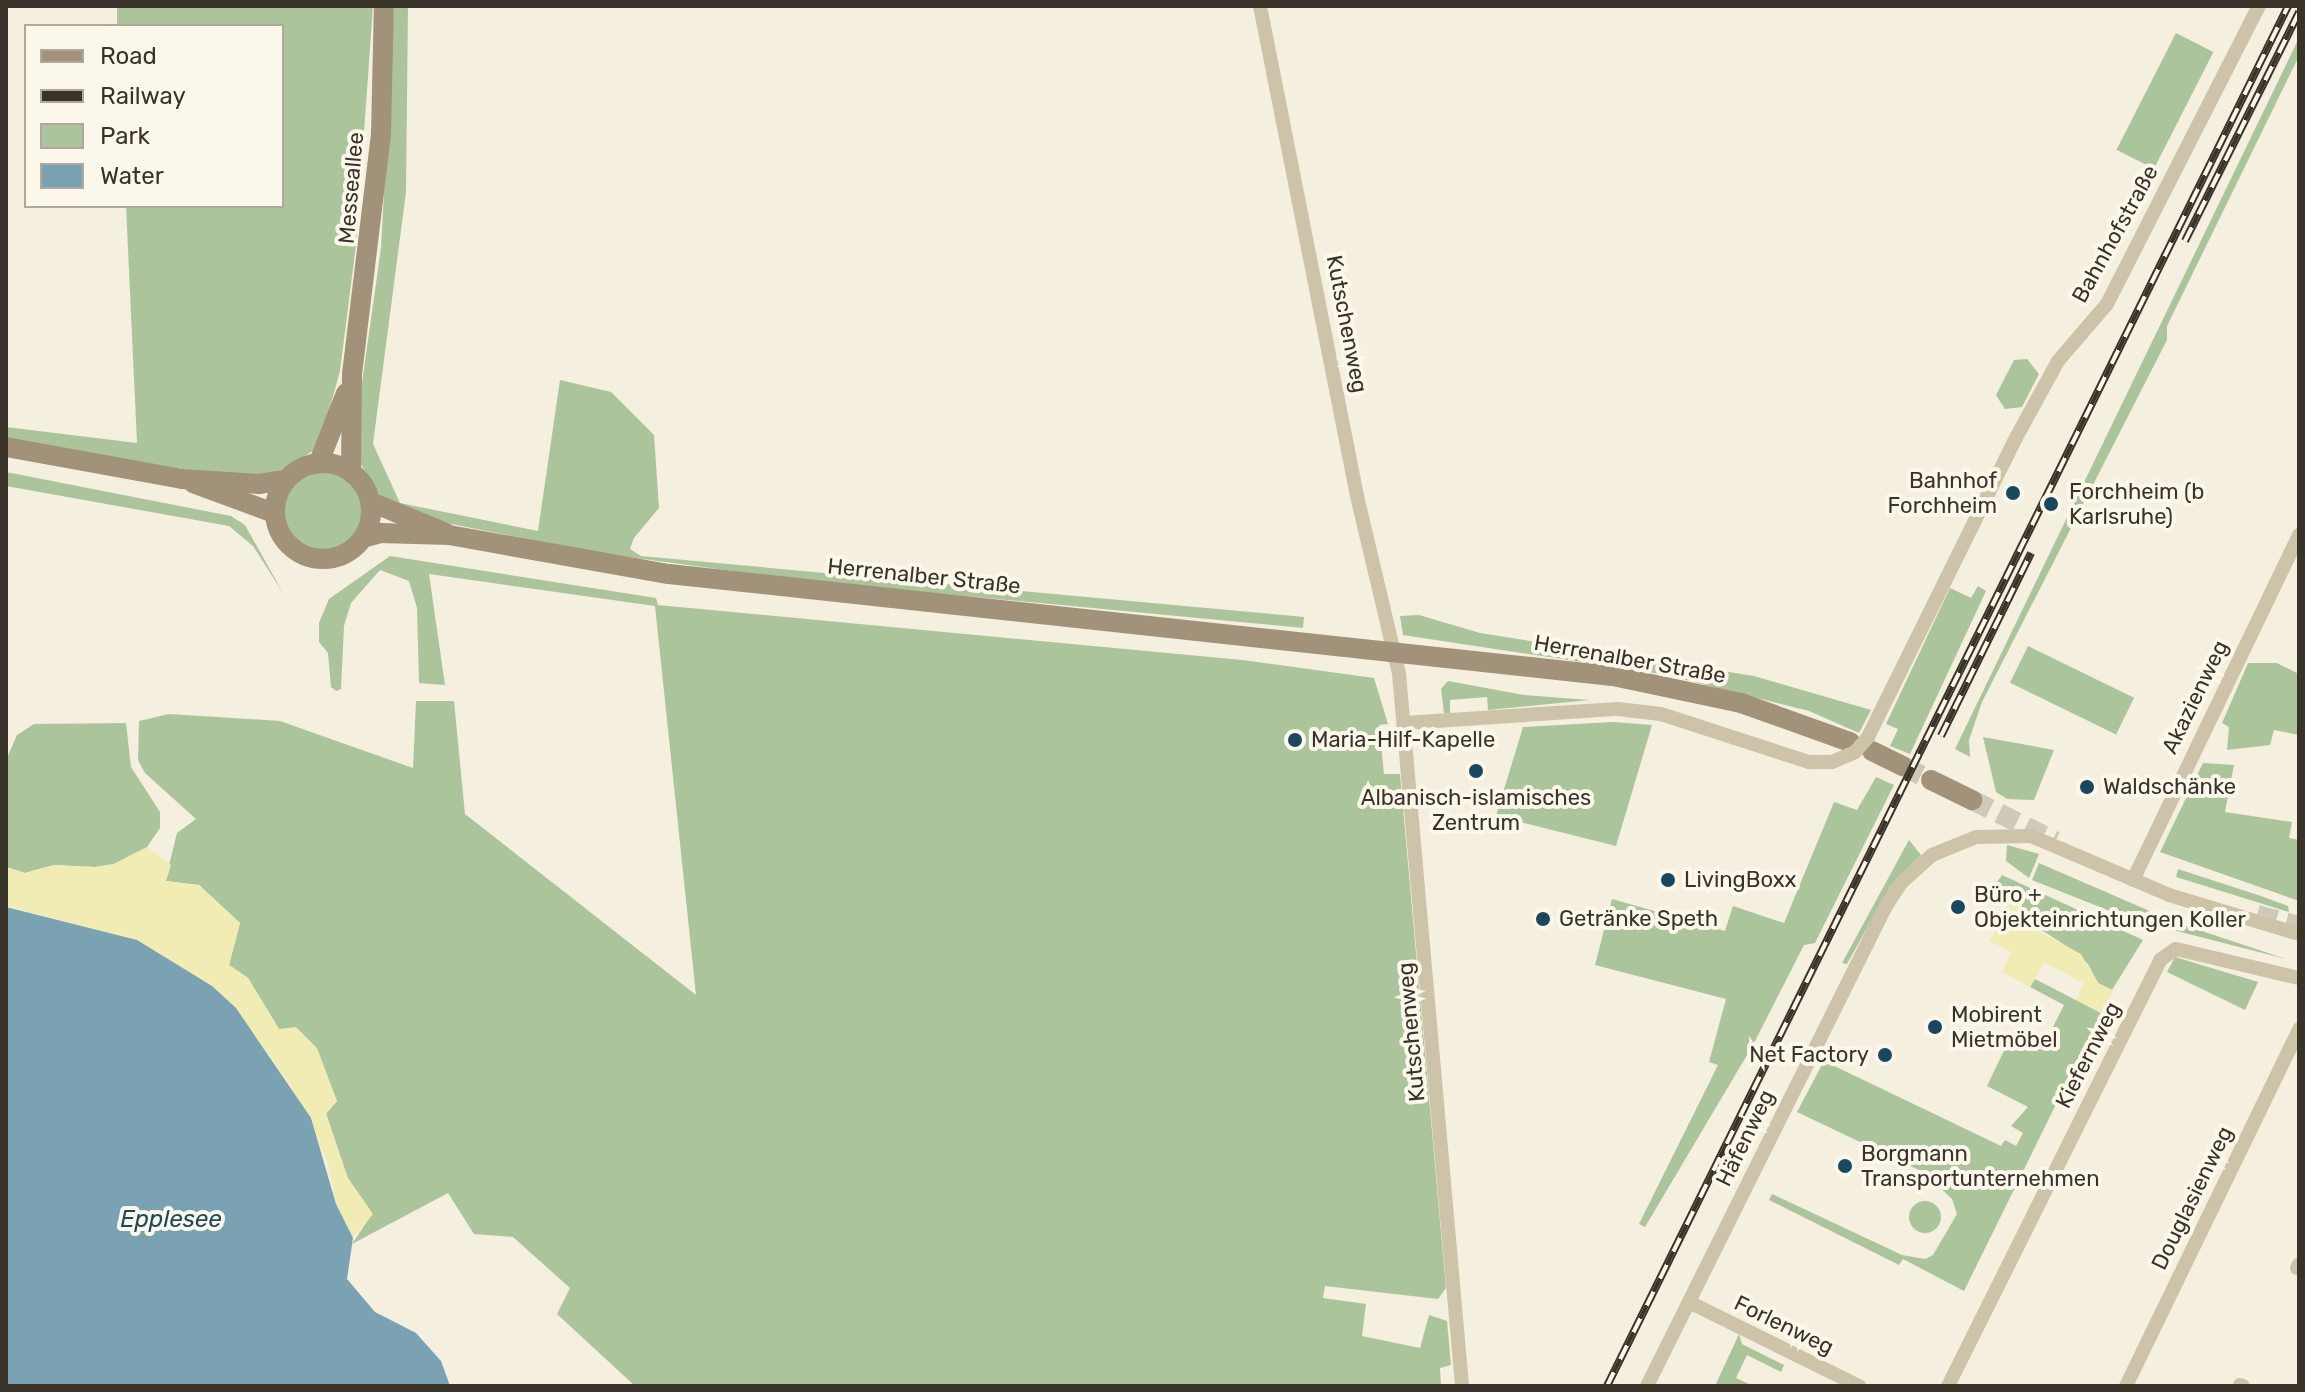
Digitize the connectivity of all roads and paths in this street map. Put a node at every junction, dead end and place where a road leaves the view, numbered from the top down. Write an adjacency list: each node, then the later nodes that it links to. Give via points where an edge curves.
1 (384, 6): 4 (main road, Messeallee, via 381,134)
2 (1260, 6): 15 (street, Kutschenweg, via 1357,496)
3 (2259, 6): 17 (street, Bahnhofstraße, via 2107,304 2058,361 2017,436)
4 (352, 374): 6 (main road, Messeallee); 7 (main road, Messeallee)
5 (6, 447): 8 (main road)
6 (319, 462): 7 (main road); 9 (main road)
7 (351, 471): 10 (main road)
8 (182, 479): 9 (main road, via 259,484); 11 (main road)
9 (285, 480): 11 (main road)
10 (371, 502): 12 (main road, Herrenalber Straße); 14 (main road)
11 (274, 513): 14 (main road, via 289,545 310,558 336,558)
12 (449, 535): 14 (main road, Herrenalber Straße, via 380,533); 15 (main road, Herrenalber Straße, via 669,574)
13 (2299, 535): 21 (street, Akazienweg)
14 (363, 538)
15 (1395, 650): 16 (street, Kutschenweg); 17 (main road, Herrenalber Straße, via 1679,688)
16 (1405, 723): 17 (street, Bahnhofstraße, bridge, via 1618,709 1661,714 1809,762 1832,762); 26 (street, Kutschenweg)
17 (1863, 743): 18 (main road, Herrenalber Straße)
18 (1903, 766)
19 (1931, 780): 20 (main road)
20 (1972, 800)
21 (2133, 880): 22 (street); 25 (street, Häfenweg, via 2031,836 1999,834 1960,840 1932,855 1901,883)
22 (2299, 934)
23 (2299, 978): 29 (street, Kiefernweg, via 2176,949 2160,960)
24 (2299, 1029): 30 (street, Douglasienweg)
25 (1689, 1302): 27 (street, Häfenweg); 28 (street, Forlenweg)
26 (1462, 1386)
27 (1647, 1386)
28 (1859, 1386)
29 (1948, 1386)
30 (2126, 1386)

